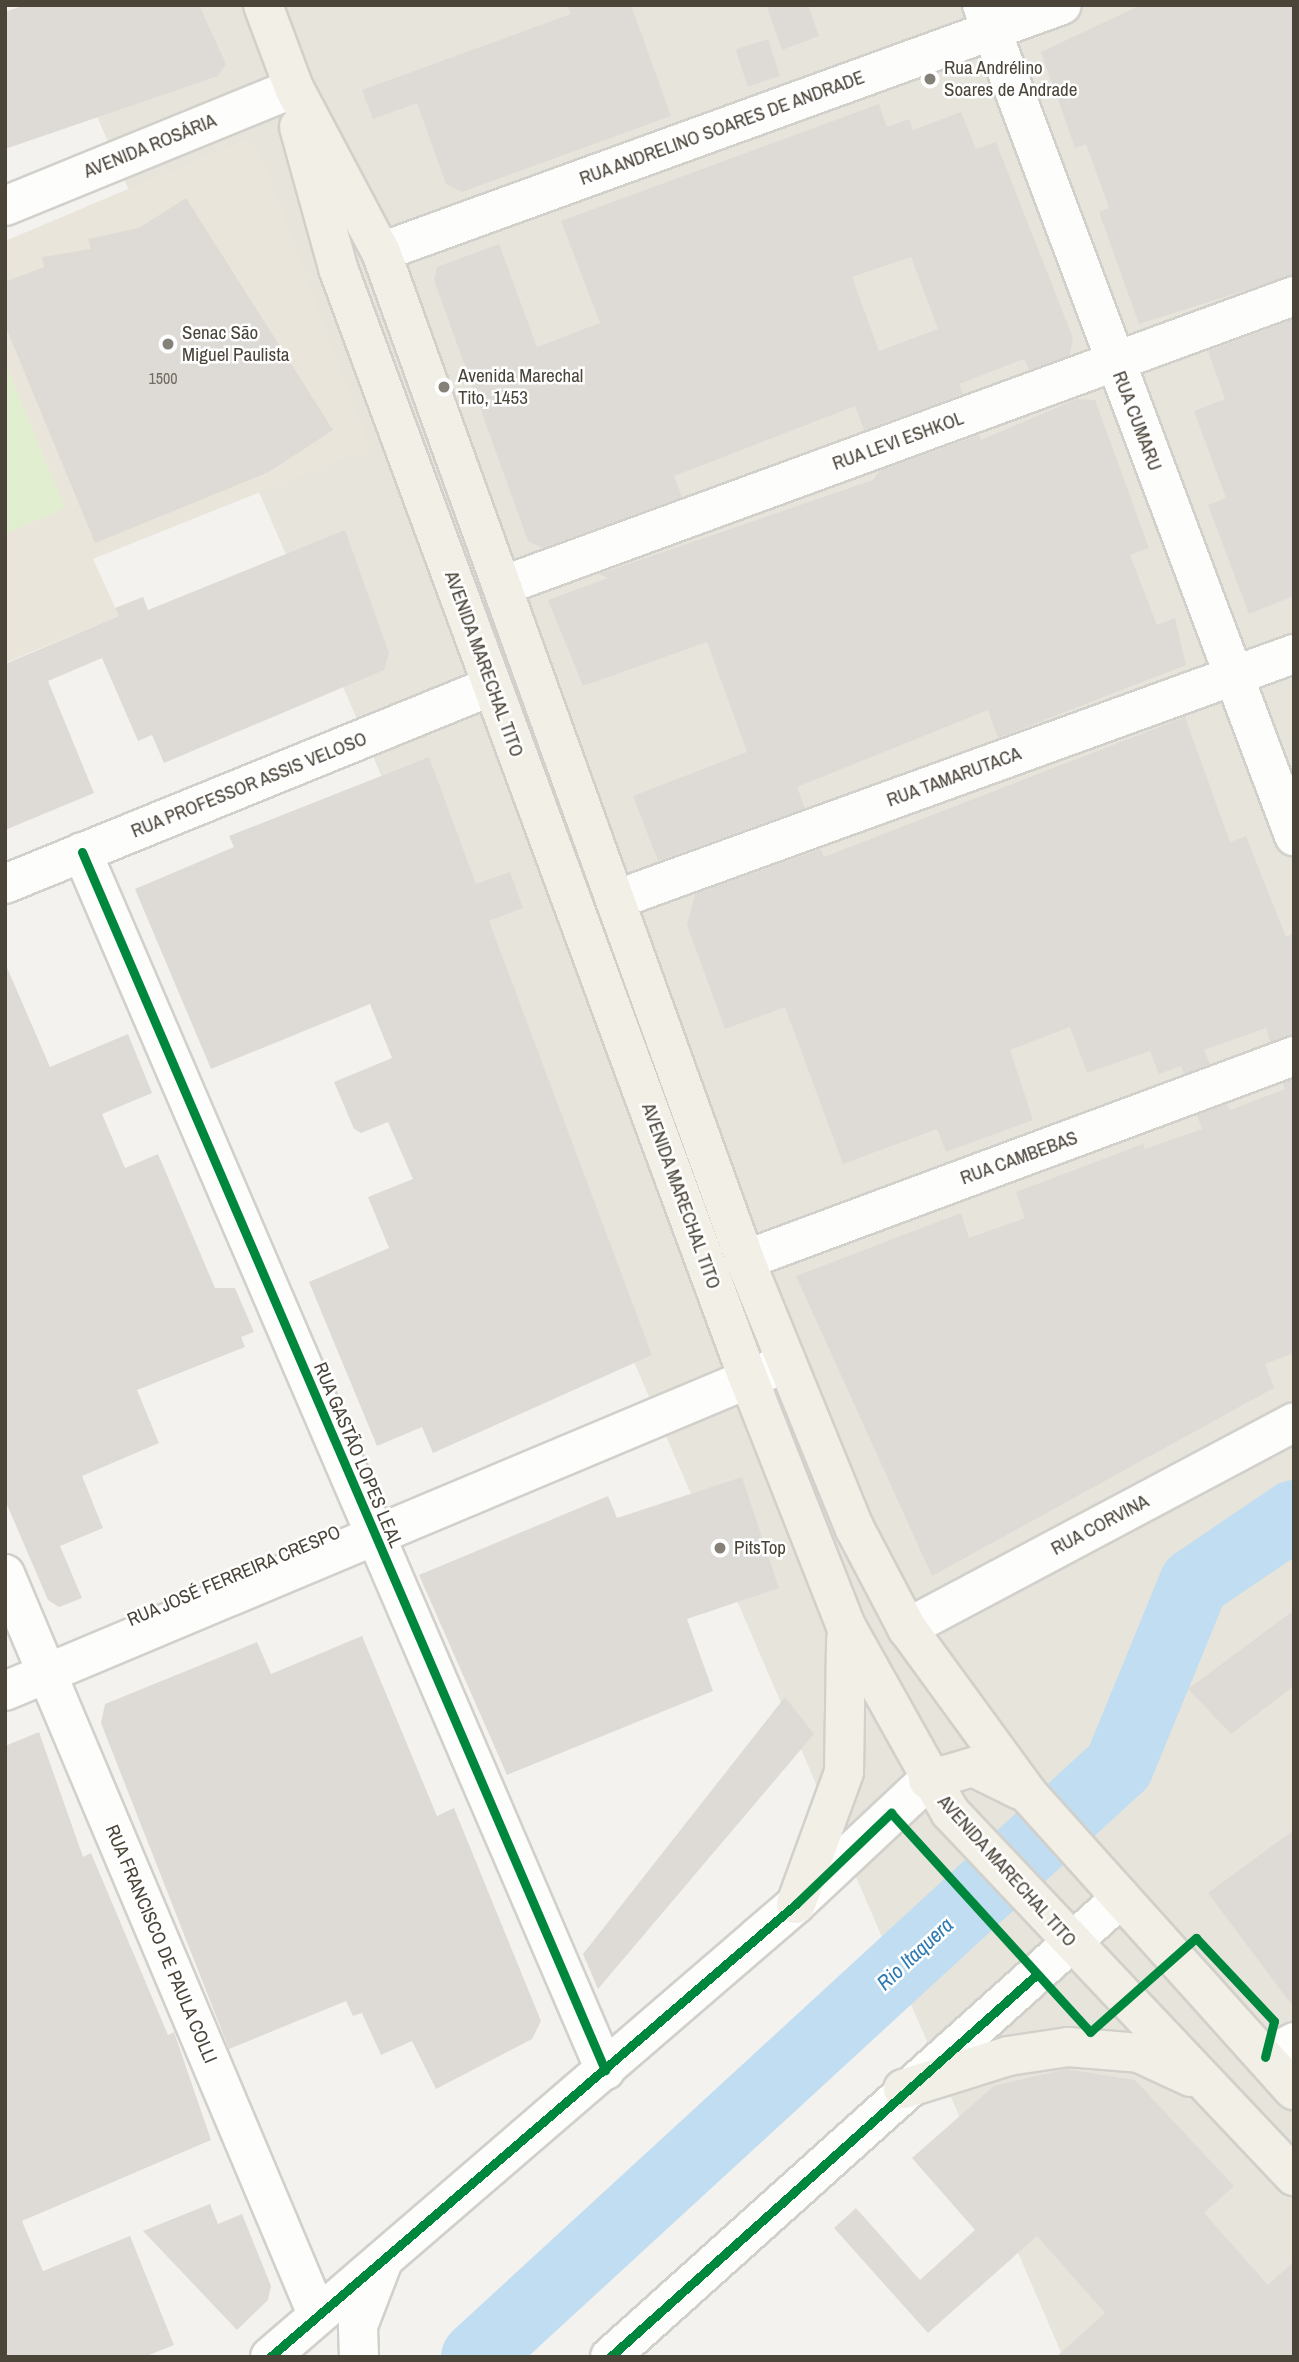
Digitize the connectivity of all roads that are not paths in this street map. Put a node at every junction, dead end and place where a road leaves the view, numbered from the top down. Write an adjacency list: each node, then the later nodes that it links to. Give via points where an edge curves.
1 (263, 5): 4 (main road, AVENIDA MARECHAL TITO)
2 (1062, 5): 3 (street, RUA ANDRELINO SOARES DE ANDRADE)
3 (987, 18): 6 (street, RUA ANDRELINO SOARES DE ANDRADE); 8 (street, RUA CUMARU)
4 (294, 88): 5 (street, AVENIDA ROSÁRIA); 6 (main road, via 346,226 357,240); 12 (main road, AVENIDA MARECHAL TITO, via 338,268)
5 (5, 206)
6 (381, 252): 9 (main road, AVENIDA MARECHAL TITO)
7 (1294, 296): 8 (street, RUA LEVI ESHKOL)
8 (1115, 362): 9 (street, RUA LEVI ESHKOL); 11 (street, RUA CUMARU)
9 (502, 586): 13 (main road, AVENIDA MARECHAL TITO)
10 (1294, 654): 11 (street, RUA TAMARUTACA)
11 (1233, 675): 14 (street, RUA CUMARU); 17 (street, RUA TAMARUTACA)
12 (492, 686): 13 (main road, via 544,730 564,780); 15 (street, RUA PROFESSOR ASSIS VELOSO); 21 (main road, AVENIDA MARECHAL TITO)
13 (575, 787): 17 (main road, AVENIDA MARECHAL TITO)
14 (1294, 836)
15 (82, 852): 16 (street, RUA PROFESSOR ASSIS VELOSO); 23 (street, RUA GASTÃO LOPES LEAL)
16 (5, 884)
17 (615, 900): 19 (main road, AVENIDA MARECHAL TITO)
18 (1294, 1056): 19 (street, RUA CAMBEBAS)
19 (745, 1260): 20 (main road, AVENIDA MARECHAL TITO)
20 (786, 1363): 21 (street, RUA JOSÉ FERREIRA CRESPO); 26 (main road, AVENIDA MARECHAL TITO, via 855,1528)
21 (749, 1380): 23 (street, RUA JOSÉ FERREIRA CRESPO); 25 (main road, AVENIDA MARECHAL TITO)
22 (1294, 1422): 26 (street, RUA CORVINA)
23 (374, 1536): 27 (street, RUA JOSÉ FERREIRA CRESPO); 35 (street, RUA GASTÃO LOPES LEAL)
24 (5, 1574): 27 (street, RUA FRANCISCO DE PAULA COLLI)
25 (846, 1626): 30 (main road, AVENIDA MARECHAL TITO); 32 (main road, via 844,1772)
26 (907, 1628): 29 (main road, AVENIDA MARECHAL TITO)
27 (47, 1674): 28 (street, RUA JOSÉ FERREIRA CRESPO); 41 (street, RUA FRANCISCO DE PAULA COLLI)
28 (5, 1691)
29 (992, 1763): 30 (main road, via 960,1766); 31 (main road, via 1028,1794)
30 (928, 1780): 32 (street); 33 (main road, AVENIDA MARECHAL TITO, via 950,1812)
31 (1121, 1898): 33 (street); 34 (main road)
32 (796, 1904): 35 (street)
33 (1072, 1944): 36 (main road, AVENIDA MARECHAL TITO); 37 (street)
34 (1279, 2049): 38 (main road)
35 (606, 2070): 40 (street)
36 (1215, 2088): 37 (main road, via 1139,2053 1068,2047 1009,2056); 39 (main road, AVENIDA MARECHAL TITO)
37 (904, 2089): 44 (street)
38 (1294, 2090)
39 (1294, 2176)
40 (389, 2250): 41 (street); 43 (street, via 358,2326)
41 (317, 2314): 42 (street)
42 (270, 2357)
43 (359, 2357)
44 (610, 2357)

